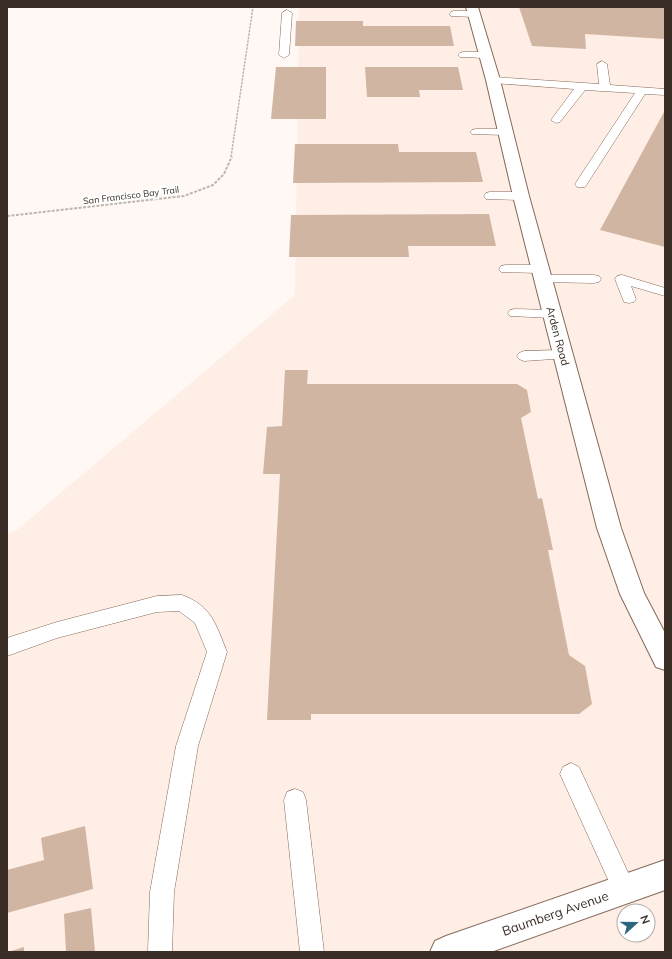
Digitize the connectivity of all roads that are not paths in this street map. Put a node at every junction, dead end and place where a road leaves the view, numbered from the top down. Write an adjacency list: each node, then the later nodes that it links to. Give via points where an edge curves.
1 (473, 10): 3 (lane); 6 (street, Arden Road)
2 (287, 13): 4 (lane)
3 (454, 14)
4 (284, 55)
5 (463, 55): 6 (lane)
6 (485, 56): 8 (street, Arden Road)
7 (602, 64): 10 (lane)
8 (493, 80): 9 (lane); 15 (street, Arden Road)
9 (582, 86): 10 (lane); 13 (lane)
10 (605, 88): 11 (lane)
11 (642, 90): 12 (lane); 16 (lane)
12 (665, 92)
13 (556, 120)
14 (476, 132): 15 (lane)
15 (505, 132): 18 (street, Arden Road)
16 (581, 184)
17 (490, 196): 18 (lane)
18 (521, 196): 20 (street, Arden Road)
19 (506, 269): 20 (lane)
20 (542, 274): 21 (lane); 25 (street, Arden Road)
21 (594, 279)
22 (665, 292): 23 (lane, via 622,279)
23 (630, 299)
24 (515, 313): 25 (lane)
25 (552, 314): 26 (street, Arden Road)
26 (563, 355): 27 (lane); 29 (street, Arden Road, via 614,543 632,594)
27 (524, 356)
28 (7, 647): 34 (lane, via 57,630 157,604 182,603 203,618 217,652 188,746 162,892)
29 (665, 659)
30 (571, 774): 33 (lane)
31 (295, 800): 35 (lane)
32 (665, 875): 33 (street, Baumberg Avenue)
33 (624, 889): 36 (street, Baumberg Avenue)
34 (160, 952)
35 (312, 952)
36 (446, 952)

